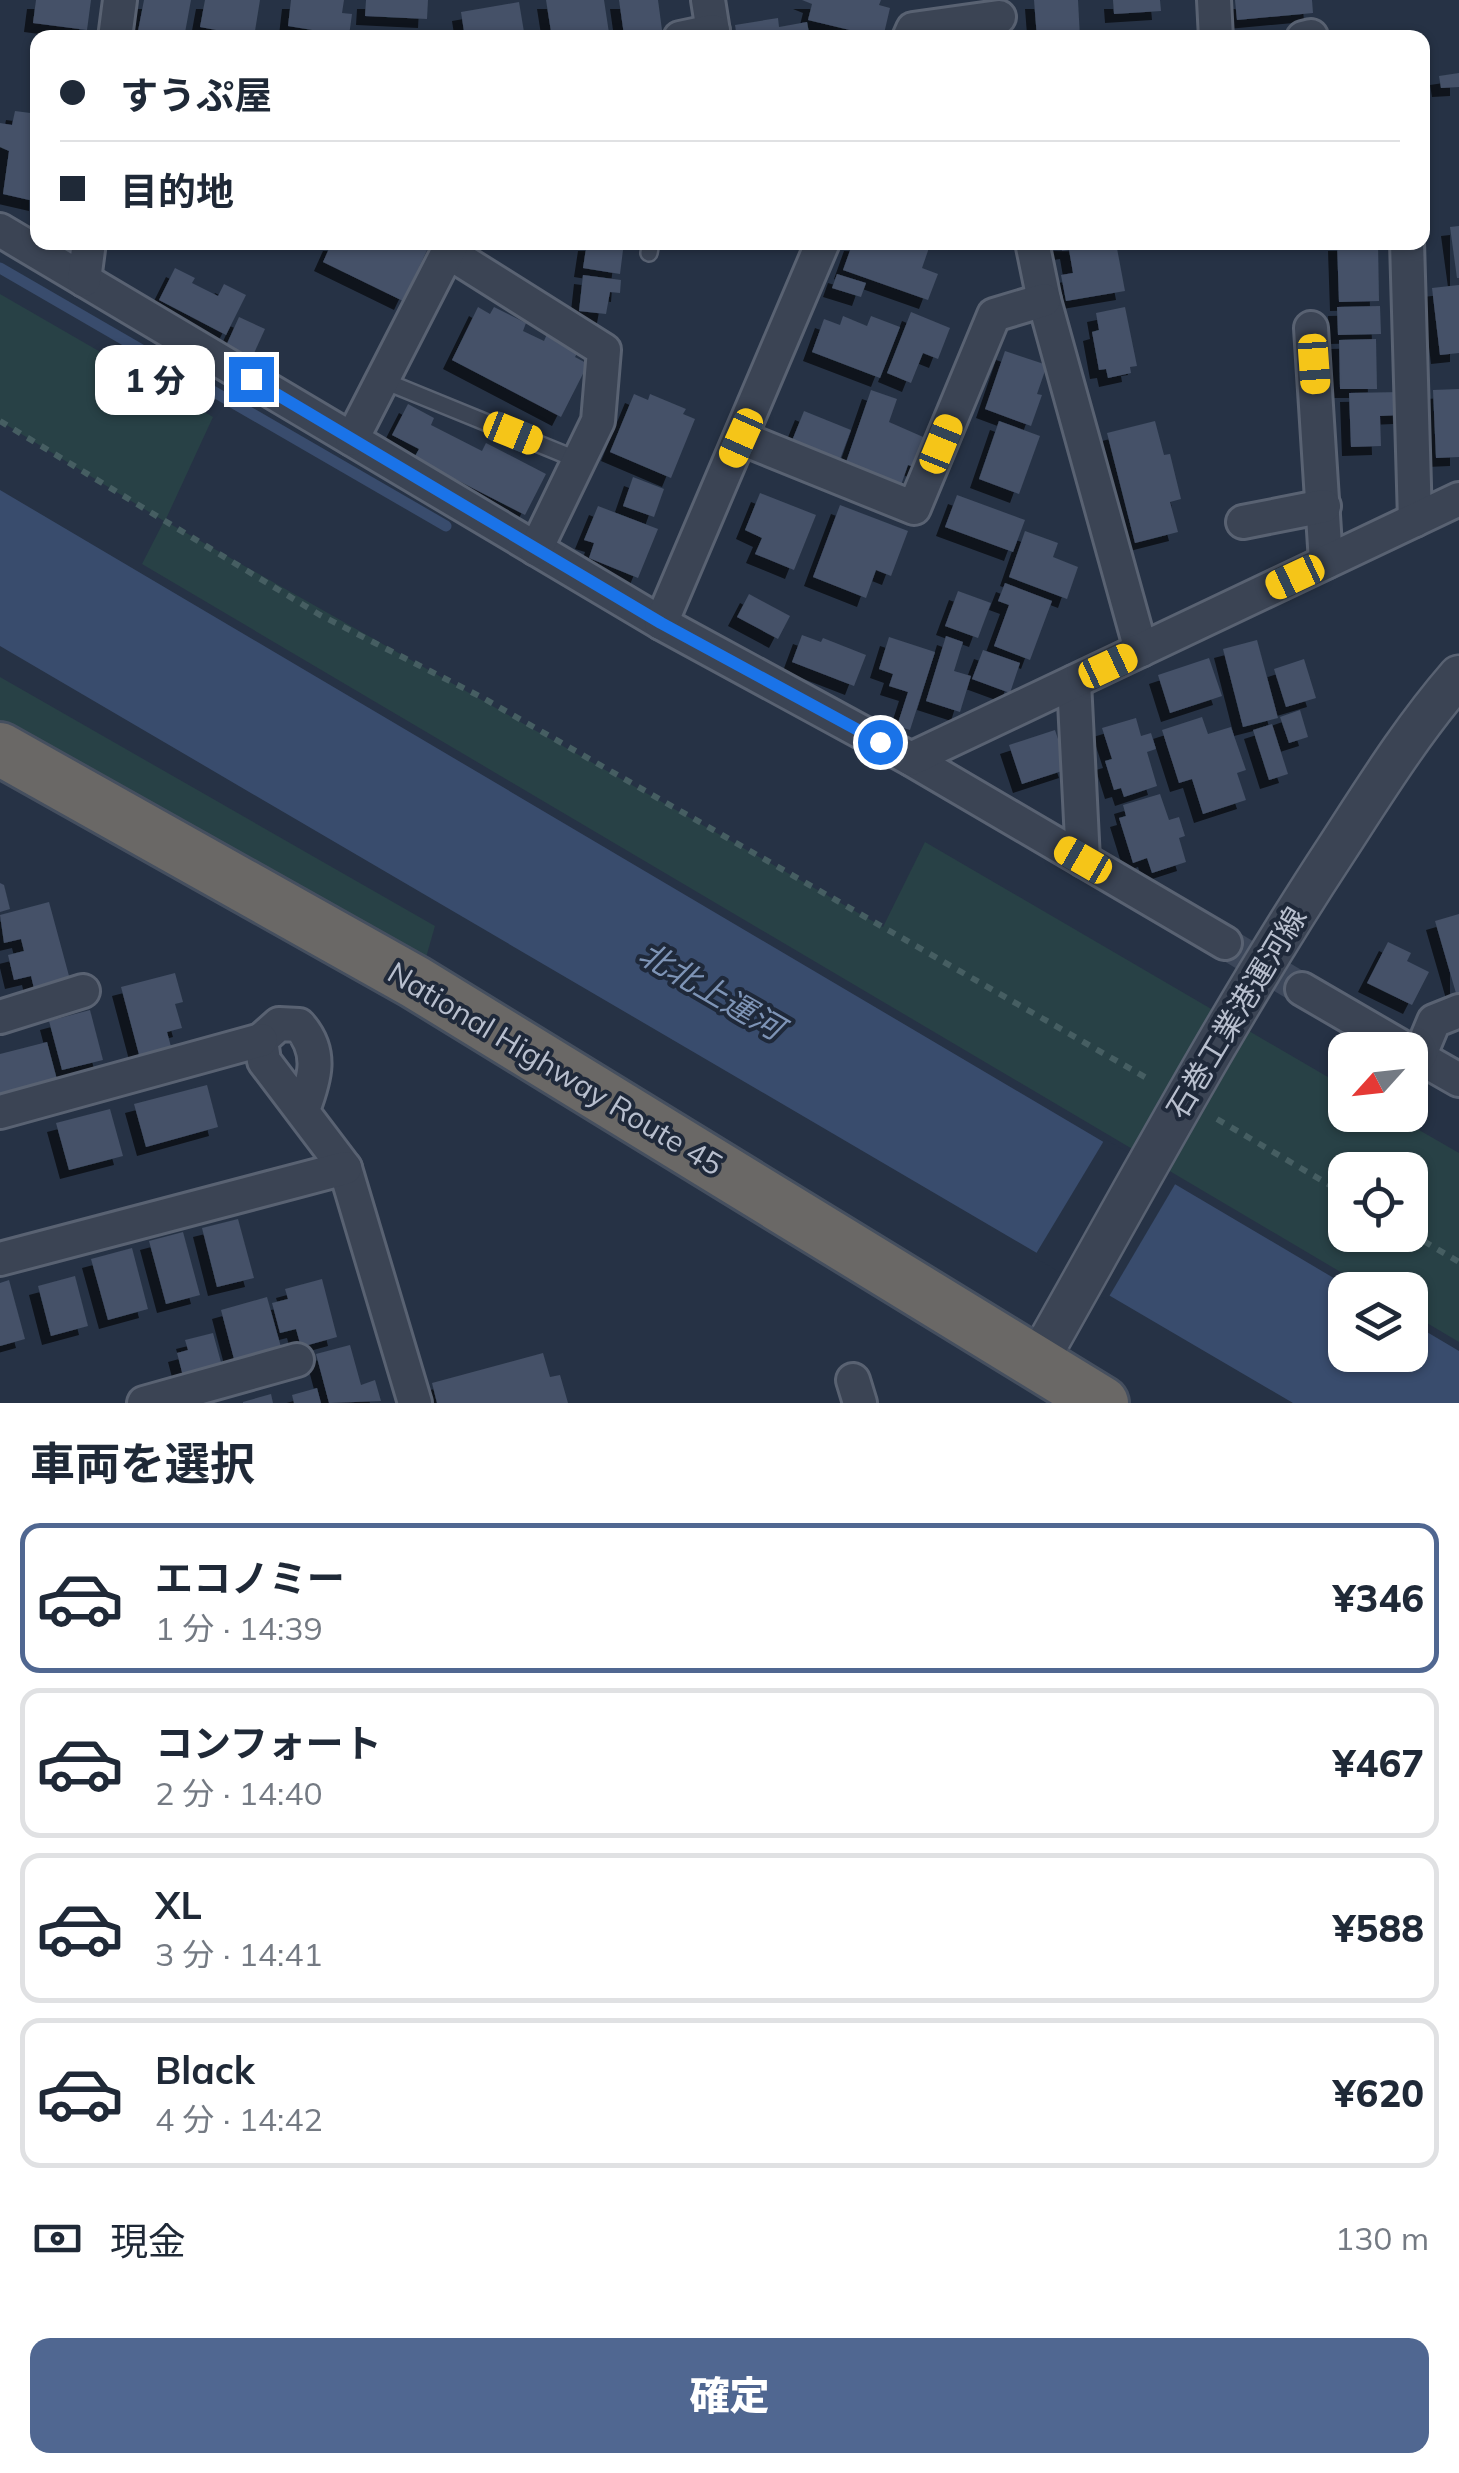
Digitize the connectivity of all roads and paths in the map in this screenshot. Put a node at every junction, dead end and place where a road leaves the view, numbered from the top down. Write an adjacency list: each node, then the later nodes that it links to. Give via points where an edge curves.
1 (120, 0): 4 (street)
2 (1214, 0): 6 (street)
3 (998, 18): 5 (street)
4 (117, 30)
5 (912, 30)
6 (1216, 30)
7 (0, 230): 8 (street)
8 (30, 248)
9 (34, 250): 16 (street)
10 (88, 250): 16 (street)
11 (450, 250): 19 (street)
12 (454, 250): 23 (street, via 604,350 598,421)
13 (820, 250): 22 (street)
14 (1034, 250): 17 (street)
15 (1407, 250): 26 (street)
16 (84, 280): 21 (street)
17 (1044, 300): 22 (street, via 994,315 914,508); 31 (street)
18 (1311, 328): 25 (street)
19 (382, 380): 21 (street); 23 (lane)
20 (0, 421): 46 (path, via 320,615 483,698)
21 (352, 438): 28 (street)
22 (741, 438): 30 (street)
23 (578, 460): 28 (street)
24 (1459, 499): 26 (street)
25 (1324, 506): 27 (street); 29 (street)
26 (1415, 520): 29 (street)
27 (1243, 522)
28 (536, 549): 30 (street)
29 (1326, 562): 31 (street)
30 (661, 623): 35 (street)
31 (1142, 650): 33 (street)
32 (1459, 676): 57 (street, 石巻工業港運河線, via 1424,717 1311,888)
33 (1074, 682): 35 (street); 36 (street)
34 (0, 750): 57 (highway, National Highway Route 45, via 414,982)
35 (911, 759): 36 (street)
36 (1083, 860): 37 (street)
37 (1224, 943)
38 (1302, 989): 42 (street)
39 (83, 991): 41 (street)
40 (1459, 1011): 43 (street, via 1434,1021)
41 (0, 1016)
42 (1376, 1032)
43 (1426, 1032)
44 (261, 1040): 48 (street, via 264,1060); 48 (street, via 279,1024 300,1024 313,1040 316,1074); 49 (street)
45 (1428, 1062): 47 (street)
46 (1150, 1080)
47 (1459, 1080)
48 (303, 1110): 51 (street)
49 (0, 1112)
50 (1209, 1115): 52 (path)
51 (345, 1168): 54 (street); 59 (street)
52 (1328, 1184)
53 (1428, 1244): 55 (path)
54 (0, 1259)
55 (1459, 1262)
56 (297, 1360): 58 (street)
57 (1036, 1364): 60 (highway, National Highway Route 45)
58 (144, 1403)
59 (415, 1403)
60 (1102, 1403)

